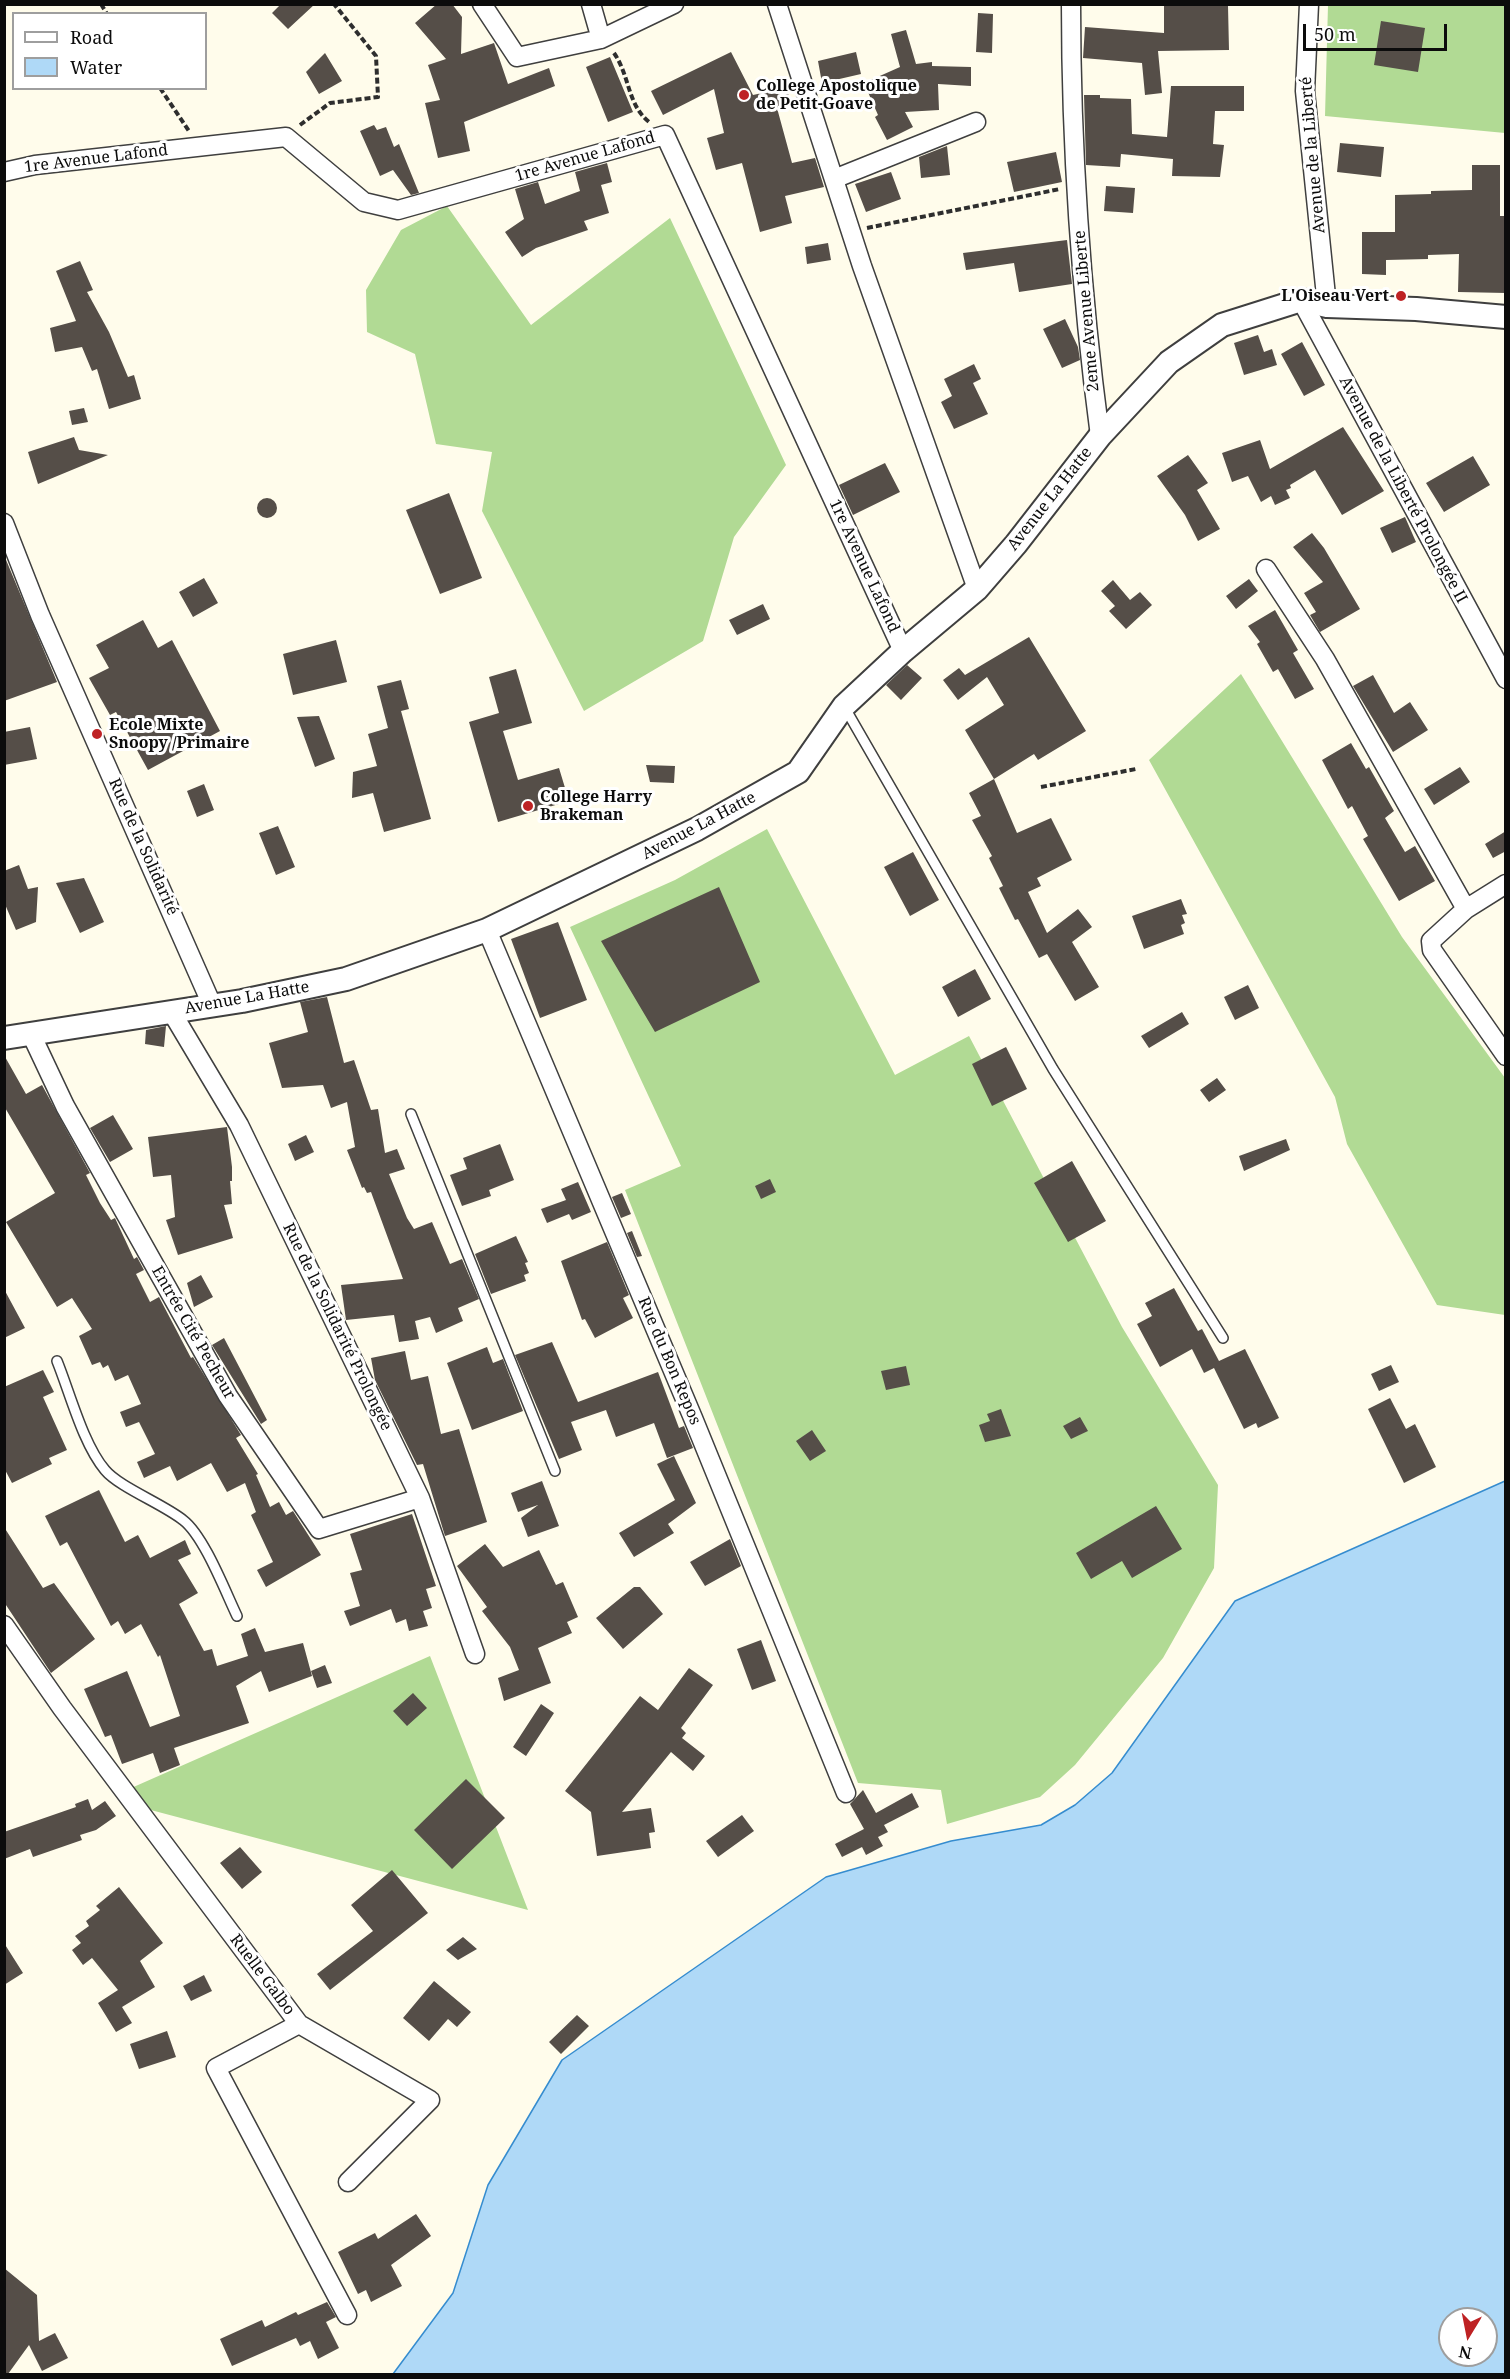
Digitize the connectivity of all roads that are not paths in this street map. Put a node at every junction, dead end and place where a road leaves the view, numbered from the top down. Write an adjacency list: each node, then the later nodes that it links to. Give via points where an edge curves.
1 (482, 4): 7 (street, via 517,57)
2 (591, 4): 7 (street)
3 (674, 4): 7 (street)
4 (777, 4): 10 (street)
5 (1071, 4): 14 (street, 2eme Avenue Liberte, via 1071,123 1086,331)
6 (1309, 4): 12 (street, Avenue de la Liberté, via 1305,91)
7 (601, 39)
8 (976, 122): 10 (street)
9 (4, 172): 18 (street, 1re Avenue Lafond, via 35,165 285,137 364,201 398,210 665,135)
10 (834, 179): 17 (street)
11 (1301, 300): 12 (street); 14 (street, Avenue La Hatte, via 1222,325 1169,362); 19 (street, Avenue de la Liberté Prolongée II)
12 (1328, 306): 13 (street)
13 (1506, 317)
14 (1100, 436): 17 (street, Avenue La Hatte)
15 (4, 523): 24 (street, Rue de la Solidarité, via 40,615)
16 (1266, 569): 22 (street, via 1324,659)
17 (977, 589): 18 (street, Avenue La Hatte)
18 (903, 651): 20 (street, Avenue La Hatte)
19 (1506, 679)
20 (844, 706): 23 (street, Avenue La Hatte, via 798,772 697,829); 30 (lane, via 1053,1070)
21 (1506, 884): 22 (street)
22 (1466, 909): 28 (street, via 1436,933 1431,941 1432,950)
23 (486, 930): 24 (street, Avenue La Hatte, via 346,979); 37 (street, Rue du Bon Repos, via 689,1407)
24 (212, 1005): 25 (street, Avenue La Hatte)
25 (171, 1011): 26 (street, Avenue La Hatte); 33 (street, Rue de la Solidarité Prolongée, via 239,1125)
26 (32, 1036): 27 (street, Avenue La Hatte); 33 (street, Entrée Cité Pecheur, via 65,1106 228,1396 319,1529)
27 (4, 1038)
28 (1506, 1056)
29 (411, 1114): 32 (lane)
30 (1223, 1338)
31 (57, 1360): 34 (lane, via 104,1469 115,1480 185,1521 208,1555)
32 (555, 1471)
33 (420, 1498): 36 (street, Rue de la Solidarité Prolongée)
34 (237, 1616)
35 (4, 1625): 38 (street, Ruelle Galbo)
36 (475, 1654)
37 (846, 1793)
38 (298, 2024): 39 (street, via 430,2100); 40 (street, Ruelle Galbo, via 216,2068)
39 (348, 2182)
40 (346, 2315)

